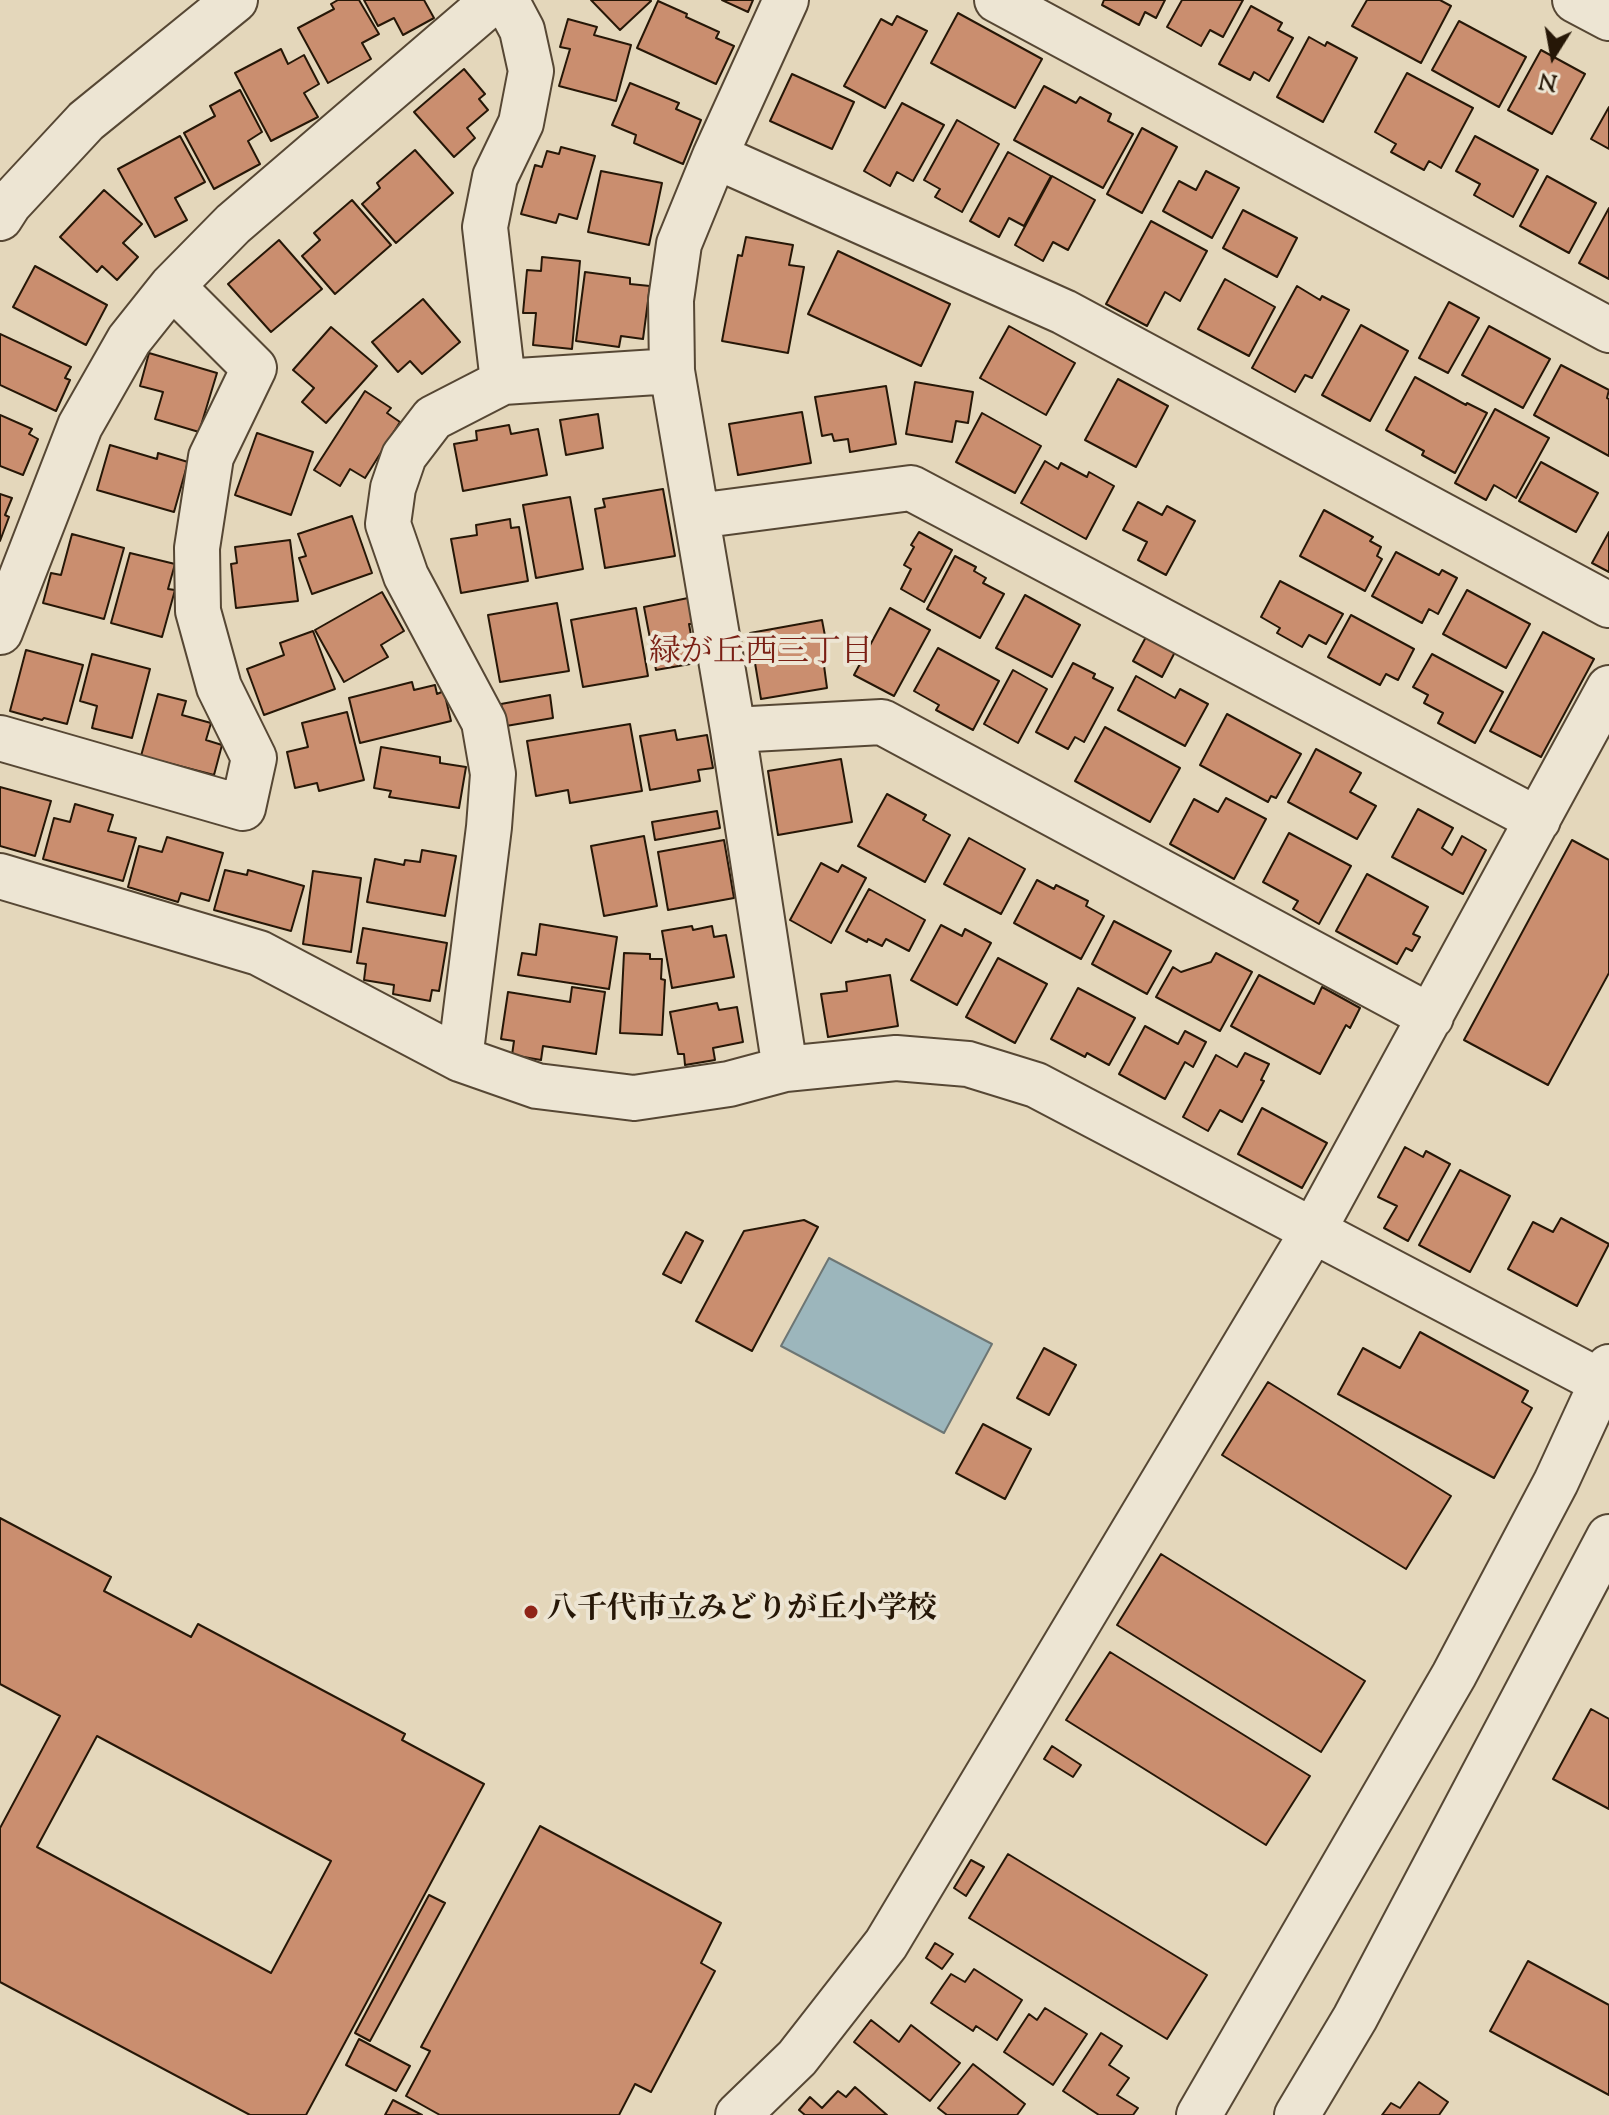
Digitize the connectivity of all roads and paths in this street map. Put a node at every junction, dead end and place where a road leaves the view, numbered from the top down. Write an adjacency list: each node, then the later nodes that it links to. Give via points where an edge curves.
1 (235, 0): 9 (street, via 86,121)
2 (494, 0): 10 (street, via 233,224)
3 (506, 0): 13 (street, via 522,30 531,71 521,123 495,177 485,227)
4 (786, 0): 8 (street)
5 (997, 0): 11 (street)
6 (1575, 0): 7 (street)
7 (1609, 18)
8 (715, 156): 12 (street, via 679,244 671,300); 15 (street, via 1064,312)
9 (0, 218)
10 (172, 286): 16 (street, via 129,340 80,426); 19 (street, via 254,368 211,457 197,548 198,611 219,687 254,758 243,808)
11 (1609, 330)
12 (672, 371): 13 (street); 14 (street)
13 (503, 382): 23 (street, via 433,418 404,456 388,524 406,576 484,722 493,774)
14 (697, 516): 18 (street); 20 (street, via 911,488)
15 (1609, 605)
16 (0, 632)
17 (1609, 688): 20 (street)
18 (733, 730): 22 (street, via 882,722); 24 (street)
19 (0, 738)
20 (1538, 820): 22 (street)
21 (6, 891): 23 (street, via 259,953)
22 (1431, 1017): 25 (street)
23 (460, 1059): 24 (street, via 537,1086 634,1098 729,1084)
24 (785, 1069): 25 (street, via 896,1058 968,1064 1036,1085)
25 (1313, 1231): 26 (street); 28 (street, via 886,1944 797,2058)
26 (1607, 1378): 29 (street, via 1454,1675)
27 (1609, 1537): 30 (street, via 1355,2018)
28 (738, 2115)
29 (1199, 2115)
30 (1297, 2115)

